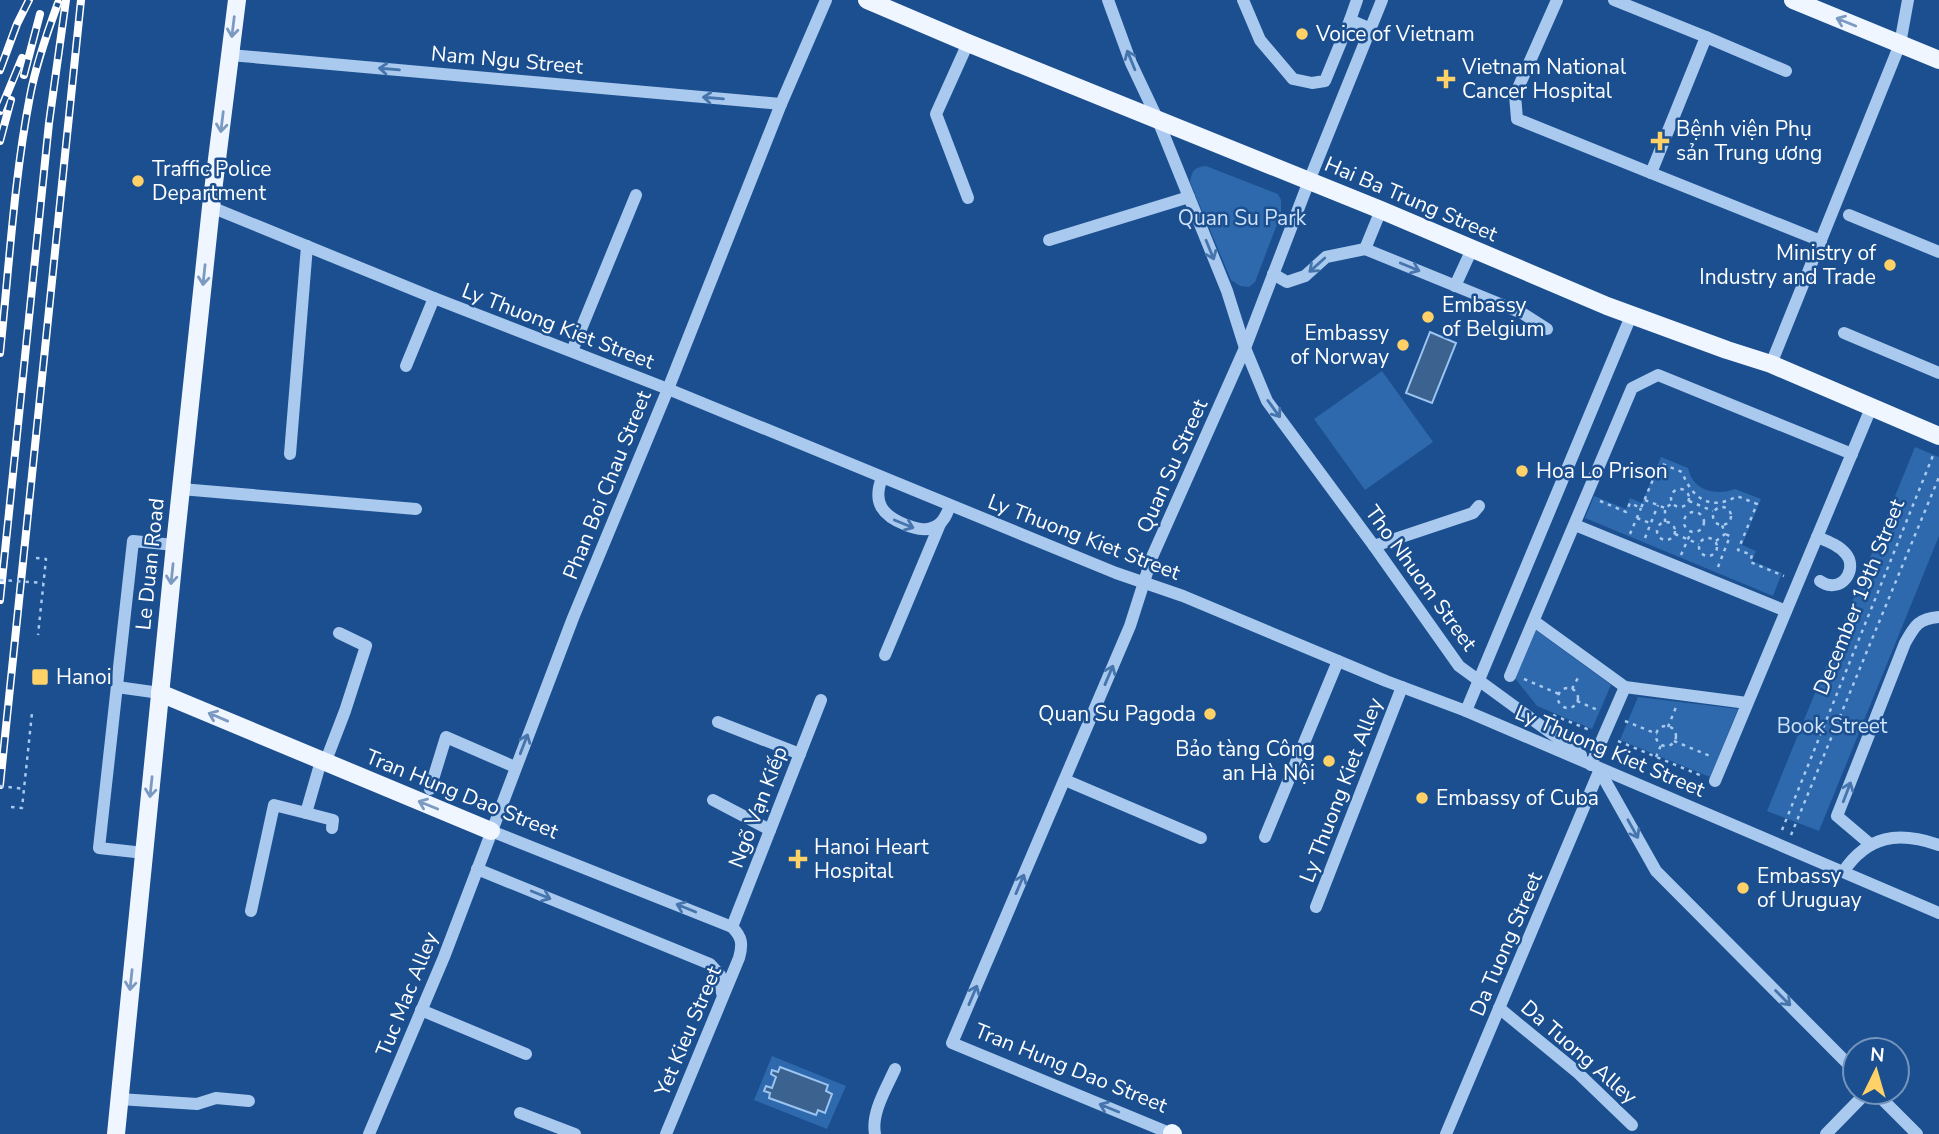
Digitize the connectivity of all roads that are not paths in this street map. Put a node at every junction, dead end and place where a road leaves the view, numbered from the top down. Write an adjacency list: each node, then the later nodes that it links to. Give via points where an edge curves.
1 (237, 0): 17 (main road, Le Duan Road, one-way to 17)
2 (826, 0): 20 (street, Phan Boi Chau Street)
3 (867, 0): 15 (main road, Hai Ba Trung Street)
4 (1108, 0): 21 (street, Tho Nhuom Street, one-way to 4)
5 (1244, 0): 12 (street, via 1260,40 1293,79 1312,83 1325,81)
6 (1357, 0): 12 (street)
7 (1382, 0): 13 (street, Quan Su Street)
8 (1557, 0): 22 (street, via 1515,95 1517,119)
9 (1614, 0): 14 (street)
10 (1793, 0): 16 (main road, one-way to 10)
11 (1908, 0): 16 (street)
12 (1350, 20): 13 (street)
13 (1371, 29): 23 (street, Quan Su Street)
14 (1706, 37): 19 (street); 22 (street)
15 (968, 43): 21 (main road, Hai Ba Trung Street); 26 (street, via 936,114)
16 (1900, 44): 18 (main road); 31 (street)
17 (230, 55): 20 (street, Nam Ngu Street, one-way to 17); 27 (main road, Le Duan Road, one-way to 27)
18 (1939, 60)
19 (1786, 71)
20 (781, 104): 47 (street, Phan Boi Chau Street)
21 (1157, 118): 23 (main road, Hai Ba Trung Street); 25 (street, Tho Nhuom Street)
22 (1651, 173): 31 (street)
23 (1309, 181): 28 (main road, Hai Ba Trung Street); 36 (street, Quan Su Street)
24 (636, 195): 43 (street)
25 (1189, 197): 30 (street); 42 (street, Tho Nhuom Street, one-way to 42)
26 (968, 198)
27 (211, 207): 32 (street, Ly Thuong Kiet Street); 53 (main road, Le Duan Road, one-way to 53)
28 (1381, 210): 33 (street); 34 (main road, Hai Ba Trung Street)
29 (1849, 215): 35 (street)
30 (1049, 240)
31 (1821, 242): 44 (street)
32 (307, 246): 38 (street, Ly Thuong Kiet Street); 50 (street)
33 (1365, 249): 36 (street, one-way to 36, via 1326,257 1305,276 1287,282); 37 (street, one-way to 37)
34 (1472, 249): 37 (street); 39 (main road, Hai Ba Trung Street)
35 (1939, 252)
36 (1273, 274): 42 (street, Quan Su Street)
37 (1455, 286): 40 (street, via 1522,313)
38 (434, 298): 43 (street, Ly Thuong Kiet Street); 45 (street)
39 (1631, 316): 44 (main road, Hai Ba Trung Street); 71 (street)
40 (1547, 329)
41 (1844, 333): 46 (street)
42 (1245, 348): 61 (street, Tho Nhuom Street, one-way to 61, via 1267,401); 63 (street, Quan Su Street)
43 (572, 351): 47 (street, Ly Thuong Kiet Street)
44 (1771, 364): 48 (main road, Hai Ba Trung Street)
45 (406, 366)
46 (1939, 373)
47 (668, 389): 52 (street, Ly Thuong Kiet Street); 83 (street, Phan Boi Chau Street, one-way to 47)
48 (1871, 408): 49 (main road, Hai Ba Trung Street); 51 (street)
49 (1938, 441)
50 (290, 454)
51 (1852, 454): 58 (street, via 1658,375 1632,388); 59 (street)
52 (882, 478): 54 (street, Ly Thuong Kiet Street); 57 (street, one-way to 57, via 878,497 890,518 921,530)
53 (181, 489): 56 (street); 60 (main road, Le Duan Road)
54 (950, 506): 57 (street); 63 (street, Ly Thuong Kiet Street)
55 (1479, 506): 61 (street, via 1473,513)
56 (416, 509)
57 (940, 524): 68 (street)
58 (1574, 525): 64 (street); 66 (street)
59 (1817, 537): 62 (street, via 1836,546 1850,562 1850,572 1840,584); 64 (street)
60 (175, 545): 72 (street, via 133,541); 75 (main road, Le Duan Road, one-way to 75)
61 (1374, 545): 71 (street, Tho Nhuom Street, via 1459,666)
62 (1820, 581)
63 (1144, 583): 69 (street, Ly Thuong Kiet Street); 84 (street, Quan Su Street, one-way to 63)
64 (1786, 611): 77 (street)
65 (1939, 617): 94 (street, one-way to 65, via 1838,816 1905,643 1915,625)
66 (1534, 621): 70 (street); 74 (street)
67 (339, 634): 81 (street, via 366,646)
68 (885, 655)
69 (1338, 661): 73 (street, Ly Thuong Kiet Street); 92 (street)
70 (1511, 674)
71 (1479, 681): 78 (street); 82 (street, Tho Nhuom Street)
72 (117, 687): 75 (street); 96 (street, via 99,848)
73 (1402, 687): 78 (street, Ly Thuong Kiet Street); 99 (street, Ly Thuong Kiet Alley)
74 (1625, 687): 77 (street); 82 (street, Da Tuong Street)
75 (160, 693): 81 (main road, Tran Hung Dao Street, one-way to 75); 96 (main road, Le Duan Road, one-way to 96)
76 (821, 700): 80 (street, Ngõ Vạn Kiếp)
77 (1747, 703): 85 (street)
78 (1466, 711): 82 (street, Ly Thuong Kiet Street)
79 (718, 722): 80 (street)
80 (800, 754): 90 (street, Ngõ Vạn Kiếp)
81 (323, 762): 88 (street); 91 (main road, Tran Hung Dao Street, one-way to 81)
82 (1594, 766): 98 (street, Ly Thuong Kiet Street); 104 (street, Da Tuong Street); 108 (street, Tho Nhuom Street, one-way to 108, via 1656,871)
83 (515, 767): 86 (street, via 446,737); 91 (street, Phan Boi Chau Street)
84 (1065, 780): 93 (street); 106 (street, Quan Su Street, one-way to 84)
85 (1715, 781)
86 (430, 789)
87 (713, 800): 90 (street)
88 (306, 813): 89 (street, via 334,820); 100 (street, via 274,805)
89 (332, 828)
90 (770, 830): 102 (street, Ngõ Vạn Kiếp)
91 (491, 831): 97 (street, Tuc Mac Alley); 102 (street, Tran Hung Dao Street, one-way to 91)
92 (1265, 837)
93 (1201, 838)
94 (1870, 844): 95 (street, via 1906,838); 98 (street)
95 (1939, 845)
96 (144, 853): 110 (main road, Le Duan Road, one-way to 110)
97 (477, 869): 103 (street, one-way to 103, via 710,964 720,975); 105 (street, Tuc Mac Alley)
98 (1843, 872): 101 (street, Ly Thuong Kiet Street)
99 (1316, 906)
100 (251, 911)
101 (1939, 913)
102 (732, 927): 103 (street, Yet Kieu Street, via 742,942)
103 (721, 1000): 119 (street, Yet Kieu Street)
104 (1499, 1009): 115 (street, Da Tuong Alley, via 1577,1072); 122 (street, Da Tuong Street)
105 (421, 1010): 107 (street); 117 (street, Tuc Mac Alley)
106 (952, 1043): 121 (street, Tran Hung Dao Street, one-way to 106)
107 (526, 1054)
108 (1841, 1057)
109 (895, 1069): 120 (street, via 875,1116)
110 (119, 1099): 111 (street, via 197,1104 216,1098); 116 (main road, Le Duan Road)
111 (249, 1101)
112 (1853, 1106): 123 (street)
113 (1889, 1106): 124 (street)
114 (520, 1113): 118 (street)
115 (1632, 1125)
116 (116, 1134)
117 (369, 1134)
118 (575, 1134)
119 (666, 1134)
120 (874, 1134)
121 (1172, 1134)
122 (1446, 1134)
123 (1826, 1134)
124 (1917, 1134)

